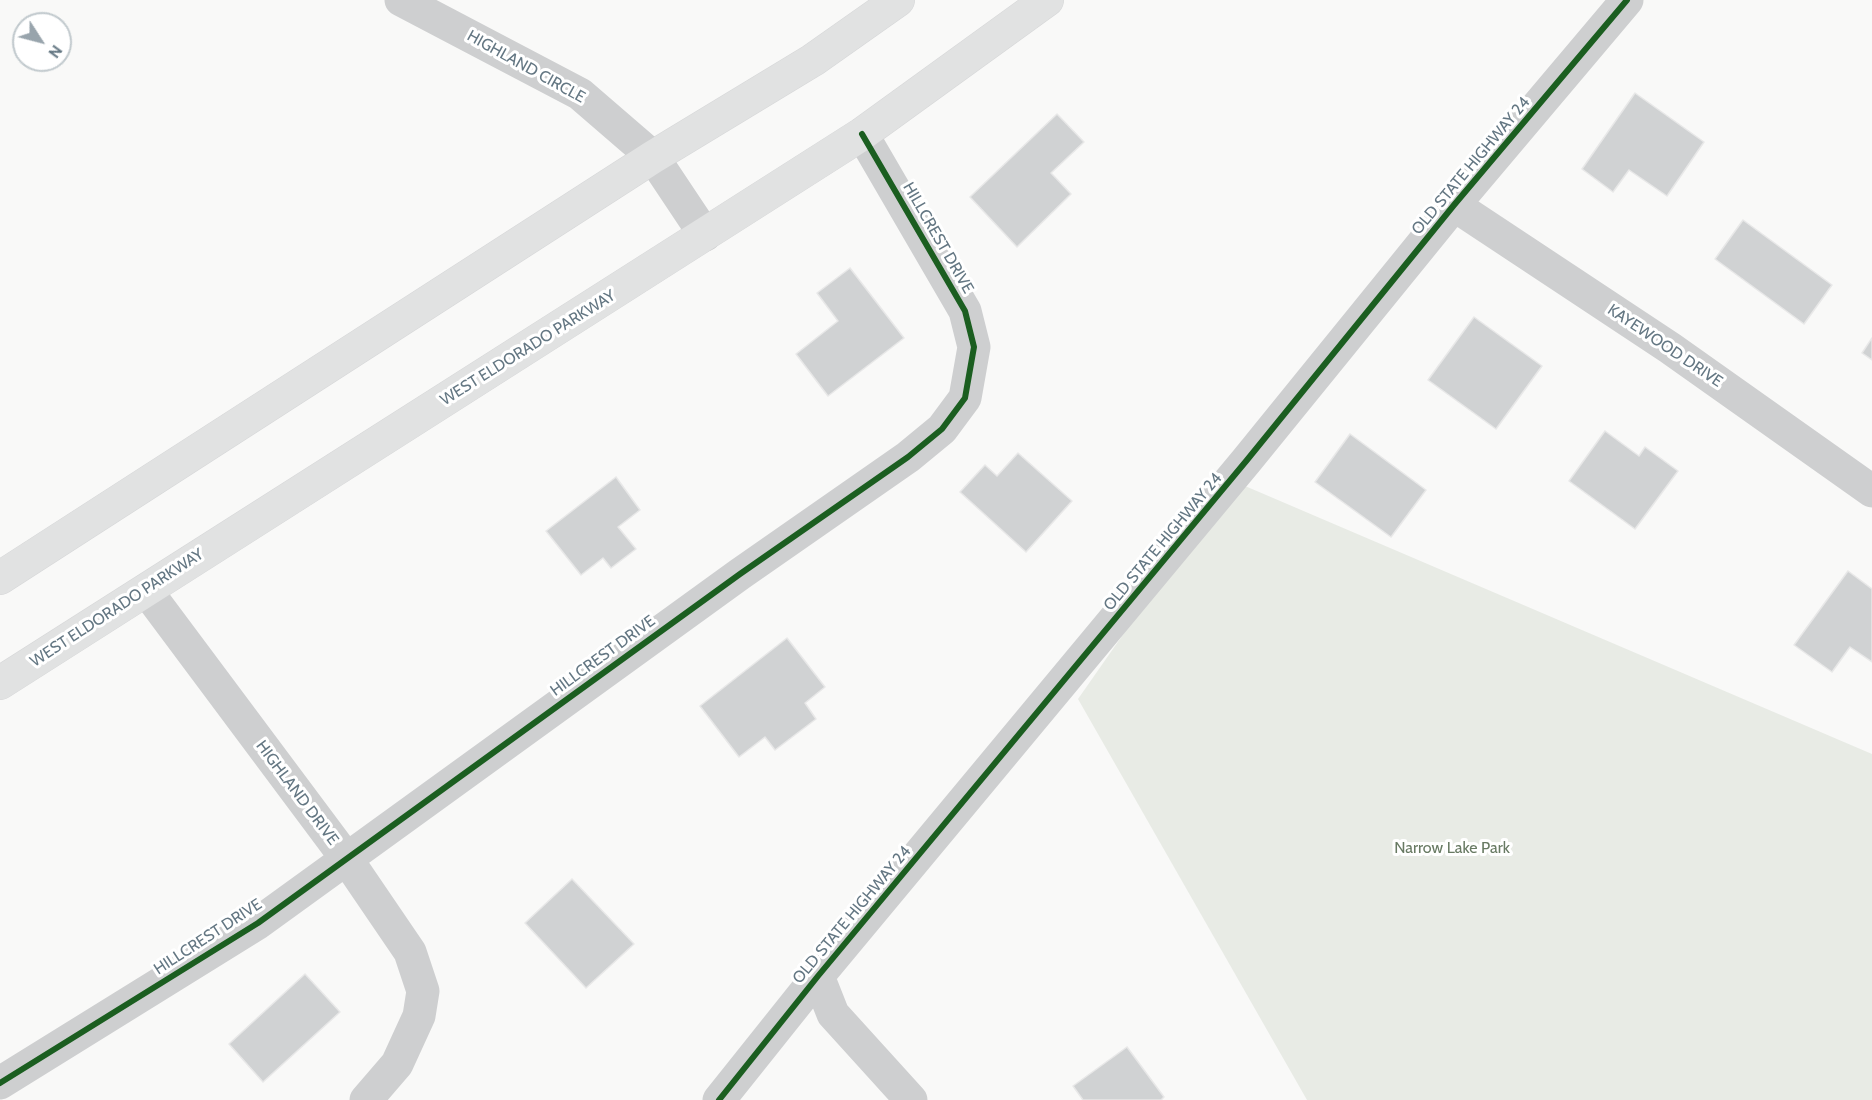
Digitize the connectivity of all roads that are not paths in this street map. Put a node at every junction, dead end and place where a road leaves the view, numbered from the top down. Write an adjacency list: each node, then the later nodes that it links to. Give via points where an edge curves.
1 (401, 0): 6 (street, HIGHLAND CIRCLE, via 580,93)
2 (898, 0): 6 (main road, via 813,60)
3 (1047, 0): 5 (main road, WEST ELDORADO PARKWAY)
4 (1627, 0): 7 (street, OLD STATE HIGHWAY 24)
5 (862, 134): 8 (main road, WEST ELDORADO PARKWAY); 13 (street, HILLCREST DRIVE, via 965,311 974,347 965,398 942,429 908,457)
6 (653, 157): 8 (street, HIGHLAND CIRCLE); 10 (main road)
7 (1454, 205): 9 (street, KAYEWOOD DRIVE, via 1670,348); 14 (street, OLD STATE HIGHWAY 24, via 1237,474)
8 (705, 235): 11 (main road, WEST ELDORADO PARKWAY)
9 (1872, 491)
10 (0, 578)
11 (146, 590): 12 (main road, WEST ELDORADO PARKWAY); 13 (street, HIGHLAND DRIVE)
12 (0, 683)
13 (346, 858): 15 (street, HILLCREST DRIVE, via 258,923); 16 (street, HIGHLAND DRIVE, via 410,952 423,991 419,1016 397,1064)
14 (818, 976): 17 (street, OLD STATE HIGHWAY 24); 18 (street, via 833,1014)
15 (0, 1083)
16 (366, 1100)
17 (719, 1100)
18 (911, 1100)

